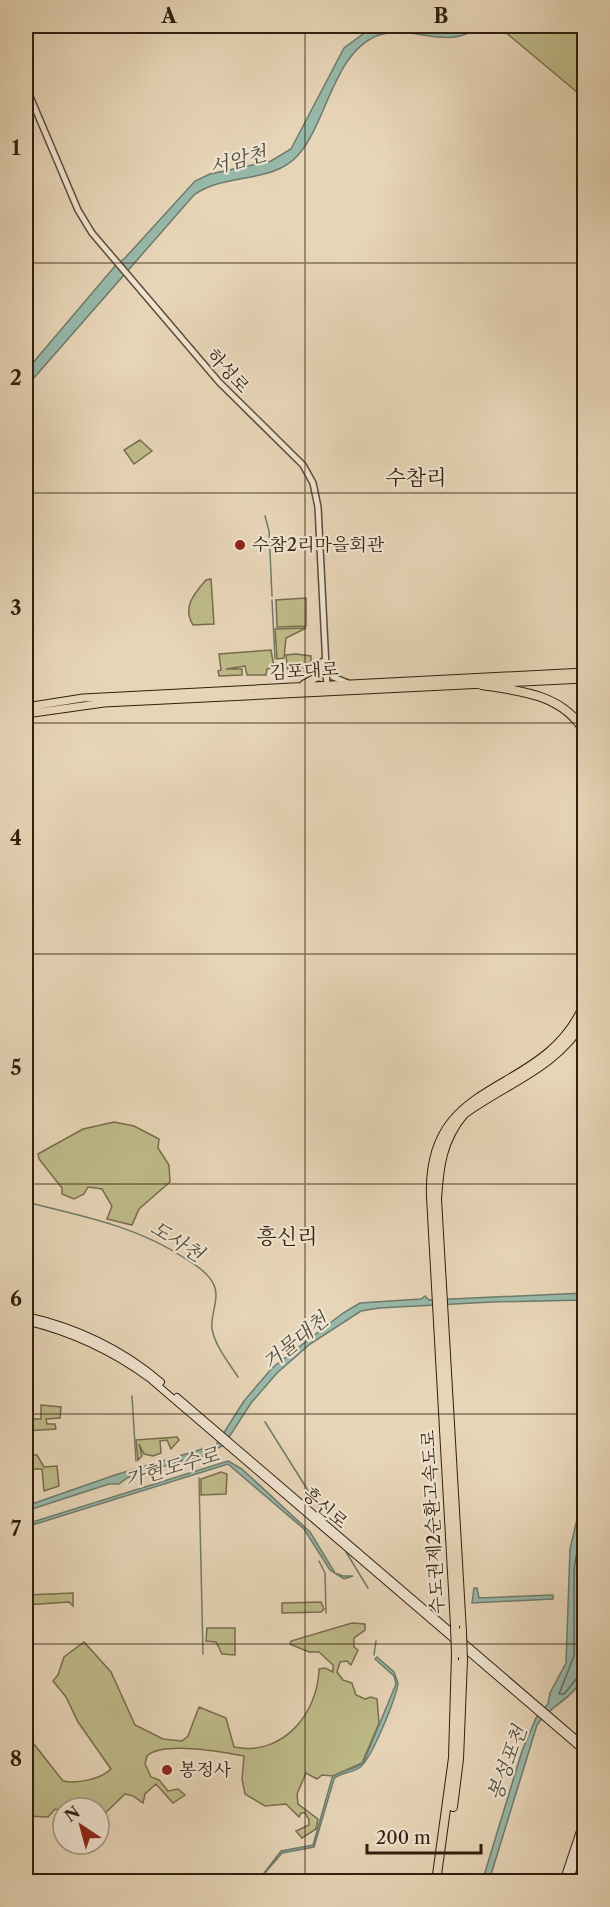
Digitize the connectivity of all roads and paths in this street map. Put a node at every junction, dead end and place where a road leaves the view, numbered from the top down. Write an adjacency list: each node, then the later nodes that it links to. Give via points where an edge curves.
1 (26, 87): 3 (street, via 78,210)
2 (26, 94): 3 (street, via 76,211)
3 (111, 261): 4 (street, 하성로, via 206,371 293,456 309,478 315,508)
4 (325, 663): 7 (street, via 333,677); 9 (main road, via 314,680); 10 (street, 하성로)
5 (585, 672): 7 (main road, 김포대로)
6 (585, 679): 8 (main road, 김포대로)
7 (350, 684): 10 (main road, 김포대로)
8 (482, 685): 10 (main road, 김포대로); 13 (highway, via 550,699)
9 (293, 687): 10 (main road, 김포대로); 11 (main road, 김포대로, via 83,698)
10 (326, 688): 12 (main road, 김포대로, via 104,703)
11 (26, 708)
12 (26, 714)
13 (585, 731)
14 (585, 1005): 16 (highway, 수도권제2순환고속도로, via 566,1035 540,1060 478,1097 456,1114 444,1130 432,1160 430,1190)
15 (585, 1020): 16 (highway, 수도권제2순환고속도로, via 568,1043 541,1068 473,1107 455,1125 442,1152 436,1199)
16 (439, 1287): 20 (highway, 수도권제2순환고속도로, bridge)
17 (26, 1316): 19 (main road, 흥신로, via 70,1328 124,1354)
18 (26, 1321): 19 (main road, 흥신로, via 74,1335 125,1361)
19 (218, 1434): 21 (main road, 흥신로)
20 (459, 1657): 25 (highway, 수도권제2순환고속도로, via 453,1758); 26 (highway, 수도권제2순환고속도로, via 459,1759)
21 (582, 1745): 22 (main road, 흥신로)
22 (585, 1753)
23 (585, 1819): 27 (main road)
24 (585, 1836): 28 (main road)
25 (436, 1881)
26 (441, 1881)
27 (563, 1881)
28 (569, 1881)

